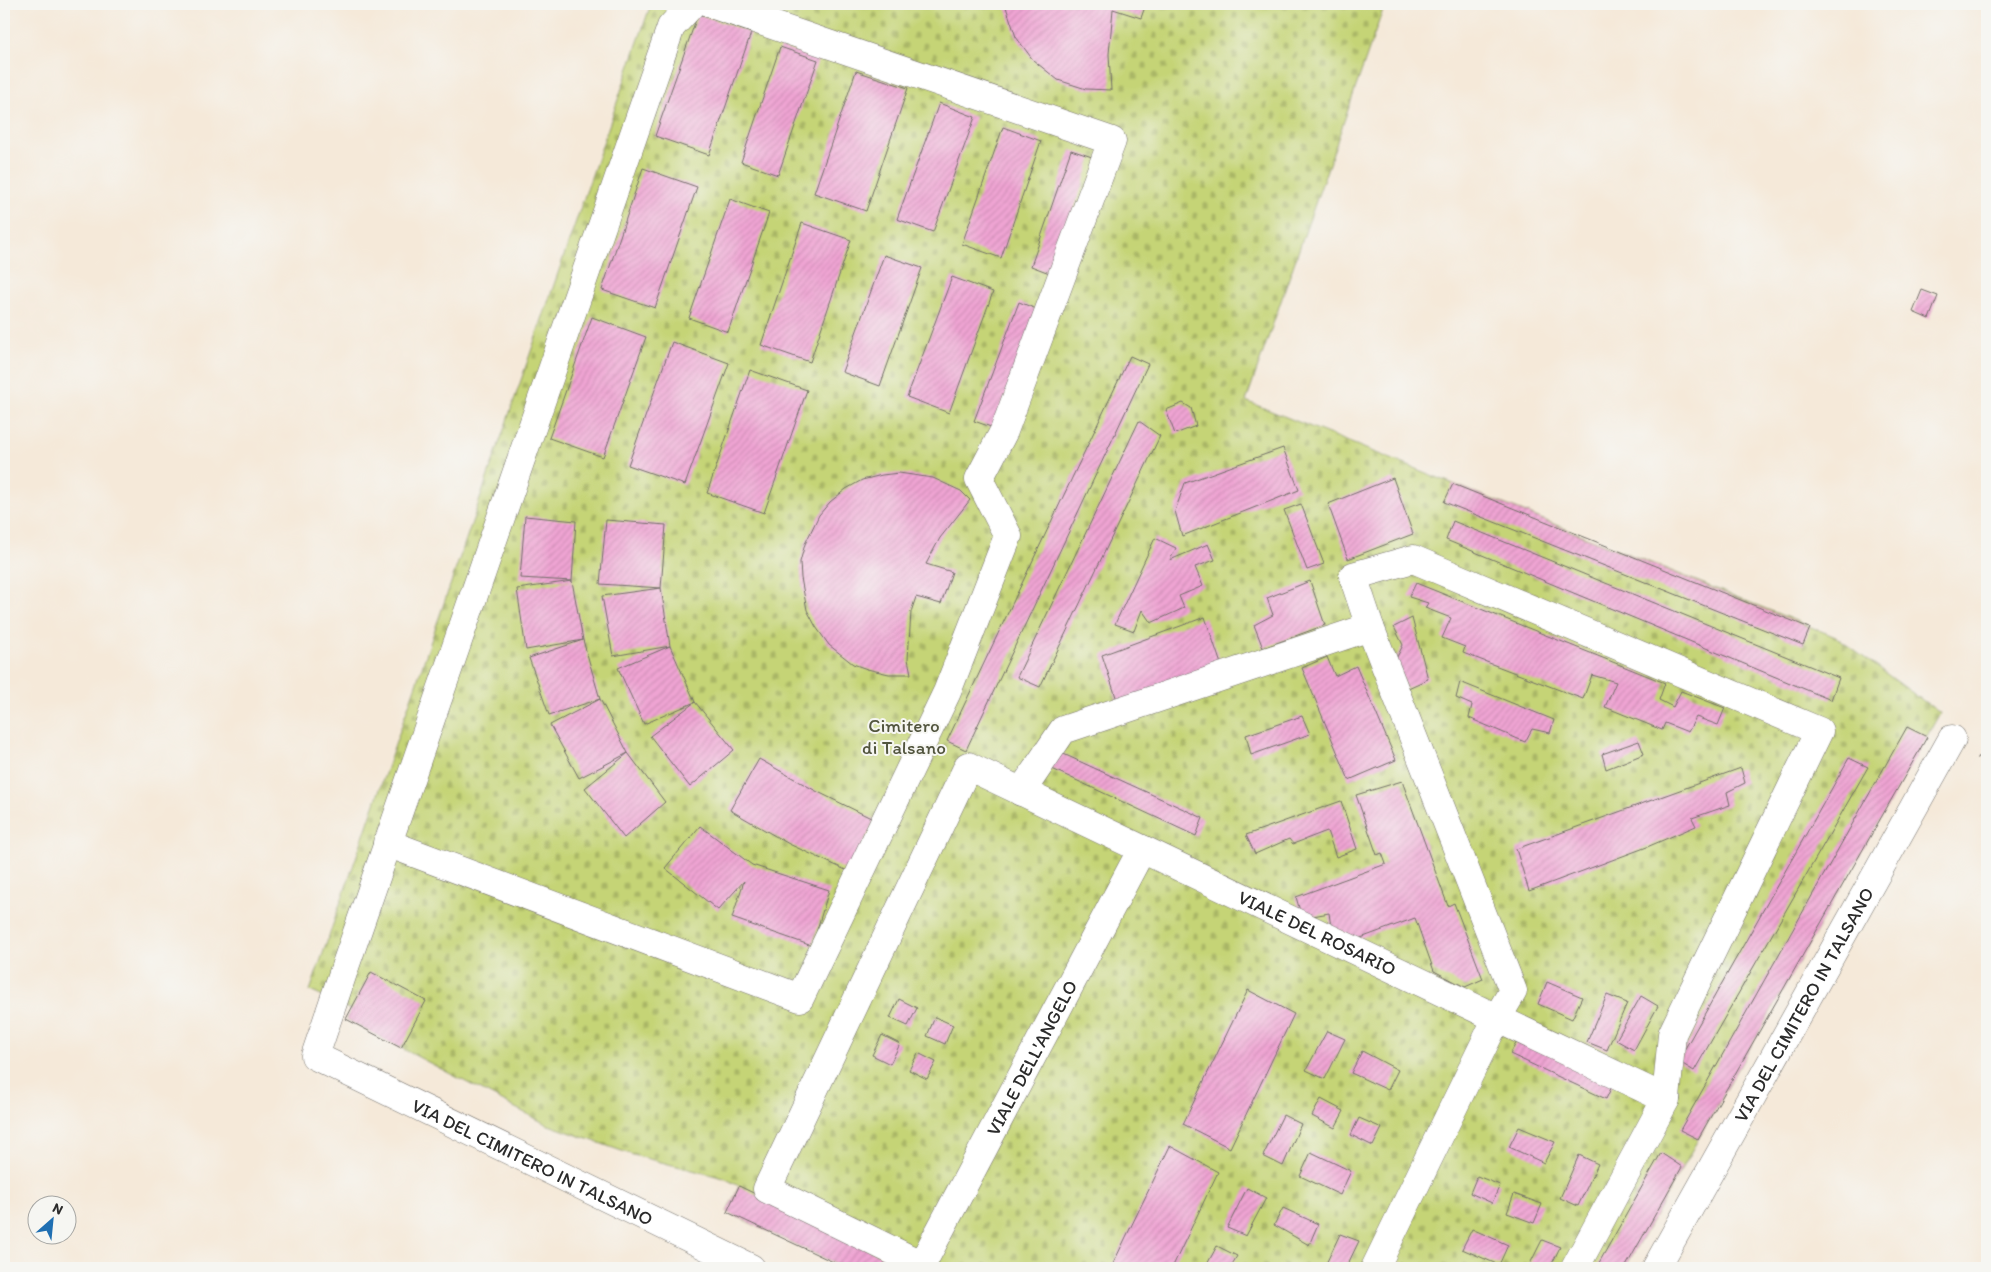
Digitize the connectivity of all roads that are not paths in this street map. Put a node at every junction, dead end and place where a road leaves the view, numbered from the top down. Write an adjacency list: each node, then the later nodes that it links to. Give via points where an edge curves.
1 (692, 4): 6 (street, via 671,27)
2 (710, 4): 6 (street, via 1112,141 1004,431 979,479 1008,536 986,595 947,692 800,998)
3 (1370, 627): 5 (street, via 1063,730); 8 (street, via 1513,991); 9 (street, via 1353,576 1413,558 1819,731 1672,1034)
4 (1952, 739): 14 (street, VIA DEL CIMITERO IN TALSANO)
5 (1021, 792): 7 (street, VIALE DEL ROSARIO); 10 (street, VIALE DEL ROSARIO, via 968,766 767,1189)
6 (387, 843): 11 (street, VIA DEL CIMITERO IN TALSANO, via 315,1056)
7 (1142, 849): 8 (street, VIALE DEL ROSARIO); 10 (street, VIALE DELL'ANGELO)
8 (1497, 1018): 9 (street, VIALE DEL ROSARIO); 12 (street)
9 (1666, 1099): 13 (street)
10 (921, 1267)
11 (751, 1268)
12 (1375, 1268)
13 (1576, 1268)
14 (1656, 1268)

